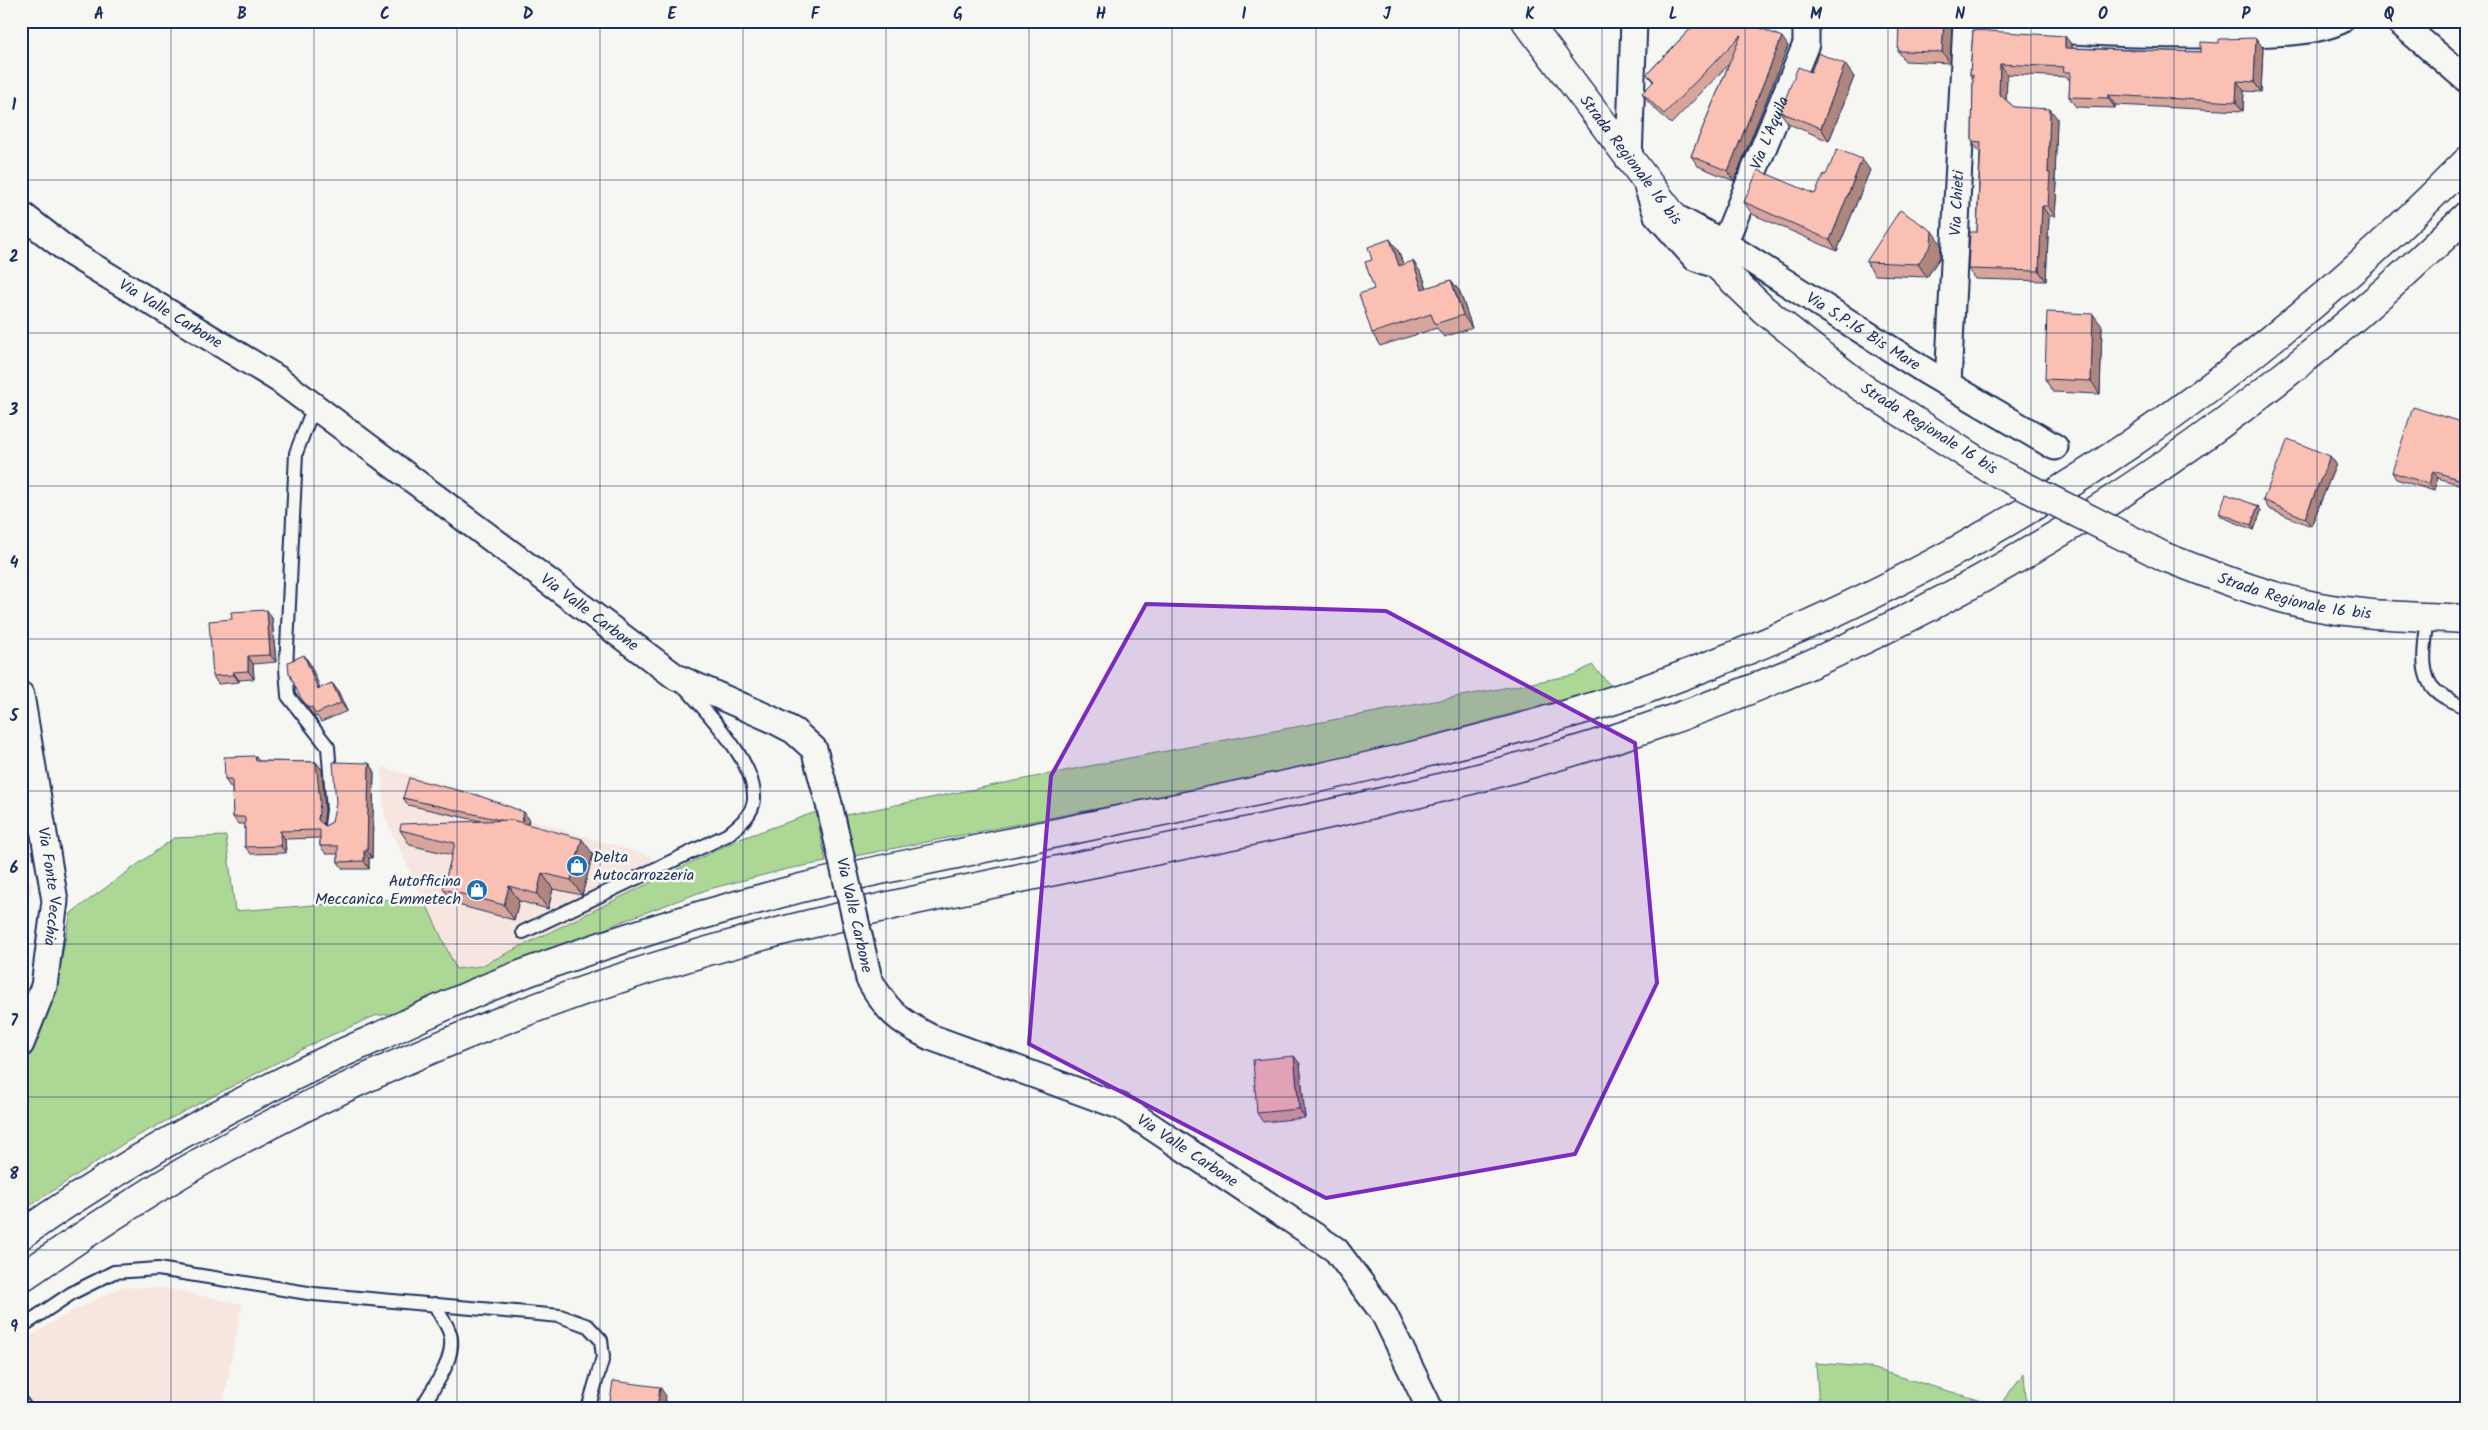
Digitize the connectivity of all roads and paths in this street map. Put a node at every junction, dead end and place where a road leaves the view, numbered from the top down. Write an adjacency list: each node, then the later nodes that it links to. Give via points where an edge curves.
1 (1526, 21): 9 (main road, Strada Regionale 16 bis)
2 (1634, 21): 9 (street)
3 (1801, 21): 13 (street, Via L'Aquila, via 1806,27 1806,44)
4 (2340, 21): 6 (street, via 2277,33 2184,37)
5 (2398, 21): 7 (street)
6 (1966, 23): 15 (street, Via Chieti)
7 (2467, 80)
8 (2467, 161): 26 (main road, via 2284,331 2155,428 2026,512 1909,575 1783,636 1648,689 1466,744 1326,777 804,887 679,922 501,982 304,1069 173,1138)
9 (1631, 162): 12 (main road, Strada Regionale 16 bis); 14 (lane, via 1651,218 1691,263)
10 (21, 214): 16 (street, Via Valle Carbone, via 71,253 278,379)
11 (2467, 215): 27 (main road, via 2363,311 2235,416 2050,540 1859,642 1761,684 1614,738 1523,766 1335,812 829,919 748,940 561,998 448,1042 321,1100 198,1164 123,1209)
12 (1673, 216): 13 (street, Via S.P.16 Bis Mare); 14 (main road, Strada Regionale 16 bis, via 1714,262)
13 (1724, 244): 15 (street, Via S.P.16 Bis Mare)
14 (1734, 279): 18 (main road, Strada Regionale 16 bis, bridge, via 1764,310 1860,386 1990,469 2165,557 2259,592 2315,606 2368,614)
15 (1948, 384): 17 (street, Via S.P.16 Bis Mare)
16 (322, 412): 20 (street, Via Valle Carbone); 23 (lane, via 309,419 296,453 286,668 288,696 328,747 333,810)
17 (2055, 447)
18 (2428, 617): 19 (main road, Strada Regionale 16 bis); 22 (lane, via 2424,659 2426,677 2436,692)
19 (2467, 619)
20 (676, 677): 24 (lane, via 717,726 748,771 754,800 745,820 727,835); 34 (street, Via Valle Carbone, bridge, via 794,731 814,749 869,979 884,1005 904,1023 930,1037 1122,1107 1336,1250 1384,1314)
21 (21, 695): 25 (street, Via Fonte Vecchia, via 55,901 44,986)
22 (2467, 708)
23 (331, 825)
24 (523, 932)
25 (21, 1044)
26 (21, 1235)
27 (21, 1278)
28 (435, 1304): 29 (lane, via 314,1294 158,1269 114,1272 72,1293); 32 (lane, via 451,1340 449,1358); 33 (lane, via 560,1316 588,1326 601,1340 603,1357)
29 (21, 1327)
30 (21, 1402): 31 (lane)
31 (26, 1409)
32 (421, 1409)
33 (588, 1409)
34 (1430, 1409)

